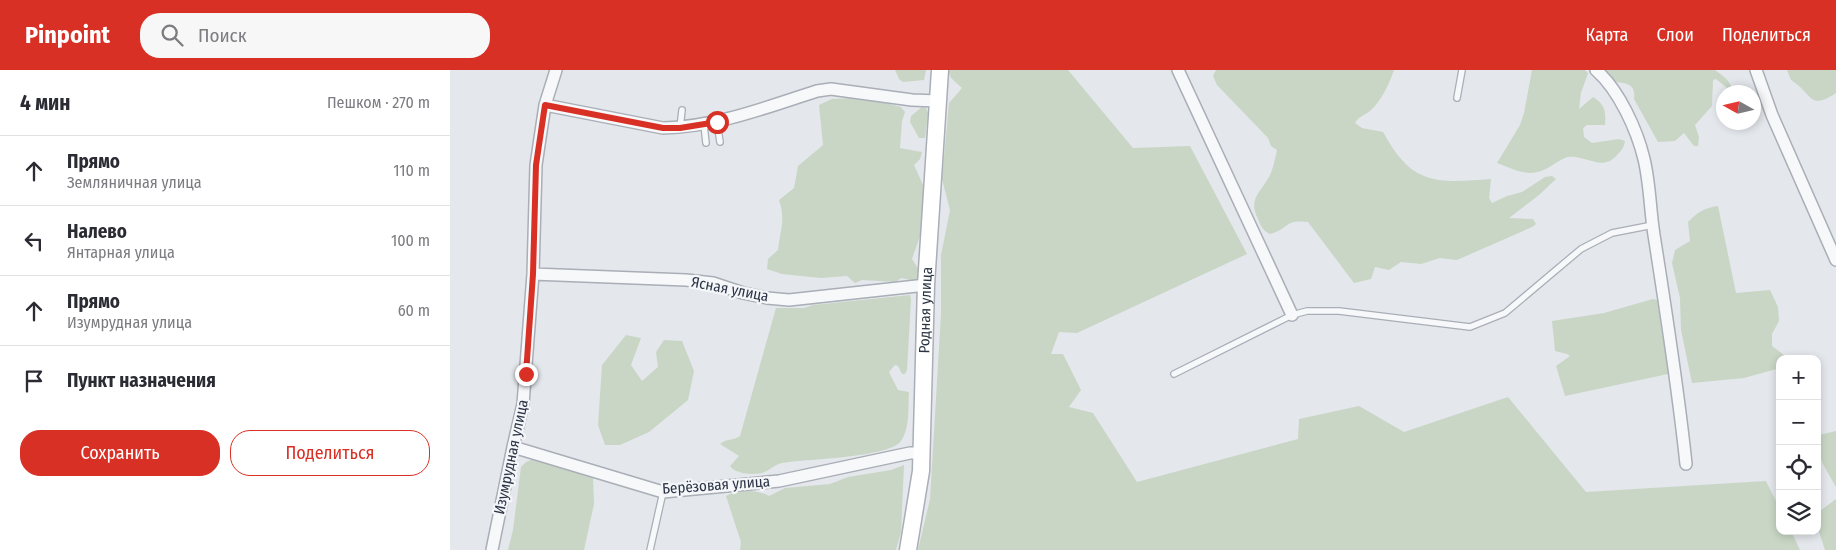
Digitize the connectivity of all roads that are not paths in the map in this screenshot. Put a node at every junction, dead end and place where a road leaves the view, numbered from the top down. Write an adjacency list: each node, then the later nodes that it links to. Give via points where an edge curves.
1 (556, 70): 9 (street, Изумрудная улица)
2 (940, 70): 8 (street, Родная улица)
3 (1178, 70): 20 (street)
4 (1462, 70): 7 (lane)
5 (1596, 70): 16 (street, via 1605,78 1629,116 1644,159)
6 (1756, 70): 17 (street, via 1772,115)
7 (1458, 98)
8 (937, 101): 11 (street, via 831,89); 19 (street, Родная улица)
9 (545, 105): 13 (street, via 663,128); 18 (street, Изумрудная улица, via 536,165)
10 (682, 110): 13 (lane)
11 (717, 122): 12 (street); 14 (lane)
12 (704, 125): 13 (street); 15 (lane)
13 (680, 128)
14 (720, 142)
15 (706, 143)
16 (1653, 225): 20 (lane, via 1612,233 1581,249 1506,313 1470,327 1339,311 1307,310); 24 (street, via 1672,343)
17 (1836, 260)
18 (533, 274): 19 (street, Ясная улица, via 695,281 789,300); 22 (street, Изумрудная улица, via 523,404)
19 (926, 285): 23 (street, Родная улица)
20 (1292, 315): 21 (lane)
21 (1174, 374)
22 (513, 447): 25 (street, Берёзовая улица); 26 (street, Изумрудная улица)
23 (922, 453): 25 (street, Берёзовая улица, via 779,481); 28 (street, Родная улица)
24 (1686, 464)
25 (663, 492): 27 (lane)
26 (492, 550)
27 (650, 550)
28 (908, 550)

